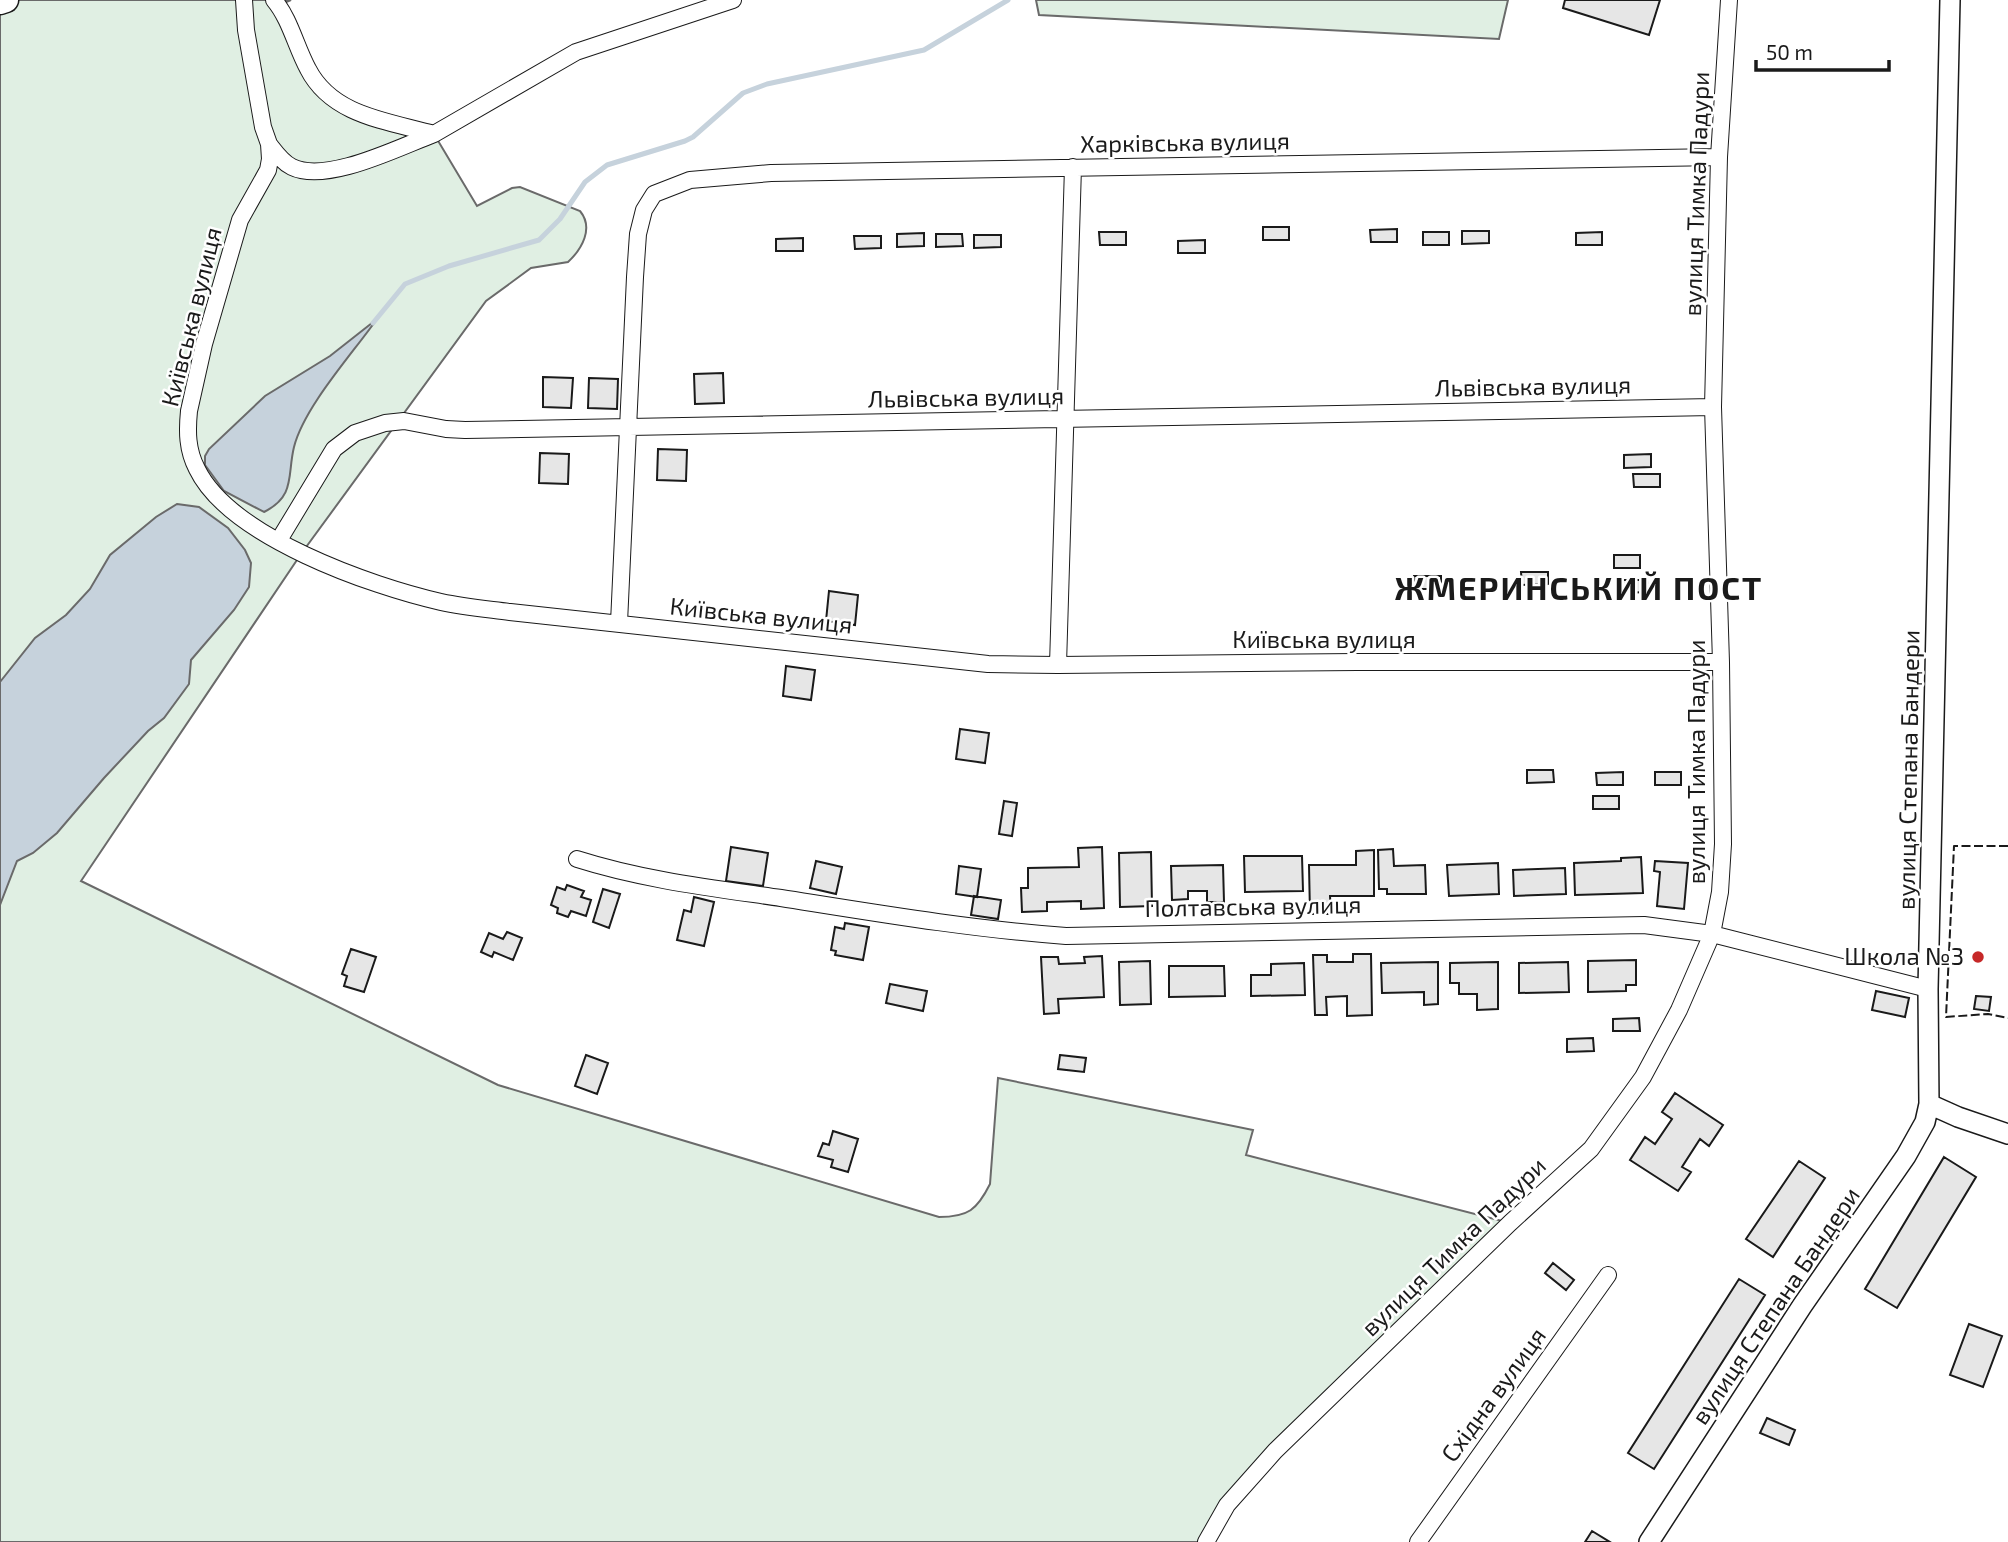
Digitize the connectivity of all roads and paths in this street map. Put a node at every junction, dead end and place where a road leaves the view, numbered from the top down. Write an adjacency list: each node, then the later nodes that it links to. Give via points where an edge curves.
1 (6, 0): 6 (main road)
2 (244, 0): 9 (street, Київська вулиця)
3 (733, 0): 8 (street, via 576,52)
4 (1729, 0): 10 (street, вулиця Тимка Падури)
5 (1950, 0): 21 (street, вулиця Степана Бандери)
6 (0, 2)
7 (281, 2): 8 (street, via 308,70 333,101 358,113)
8 (435, 134): 9 (street, via 325,172 294,168)
9 (269, 144): 15 (street, Київська вулиця, via 268,170 240,220 227,262 187,432 197,470 216,495 241,518)
10 (1719, 157): 11 (street, Харківська вулиця); 12 (street, вулиця Тимка Падури)
11 (1073, 167): 13 (street); 14 (street, Харківська вулиця, via 771,173 690,180 654,194 638,234)
12 (1713, 407): 13 (street, Львівська вулиця); 17 (street, вулиця Тимка Падури)
13 (1064, 418): 14 (street, Львівська вулиця); 18 (street)
14 (629, 429): 15 (street, Львівська вулиця, via 465,430 404,421 365,429 334,449); 16 (street)
15 (279, 540): 16 (street, Київська вулиця, via 301,554 442,602)
16 (620, 623): 18 (street, Київська вулиця, via 988,664)
17 (1721, 662): 18 (street, Київська вулиця); 20 (street, вулиця Тимка Падури, via 1723,844)
18 (1058, 666)
19 (577, 859): 20 (street, Полтавська вулиця, via 661,880 1008,932 1066,936 1616,924)
20 (1712, 934): 21 (street, Полтавська вулиця); 25 (street, вулиця Тимка Падури, via 1643,1077 1591,1149 1275,1451 1227,1505)
21 (1928, 989): 22 (street, вулиця Степана Бандери)
22 (1929, 1104): 23 (street); 27 (street, вулиця Степана Бандери, via 1918,1138)
23 (2008, 1134)
24 (1608, 1275): 26 (street, Східна вулиця)
25 (1206, 1542)
26 (1418, 1542)
27 (1649, 1542)

